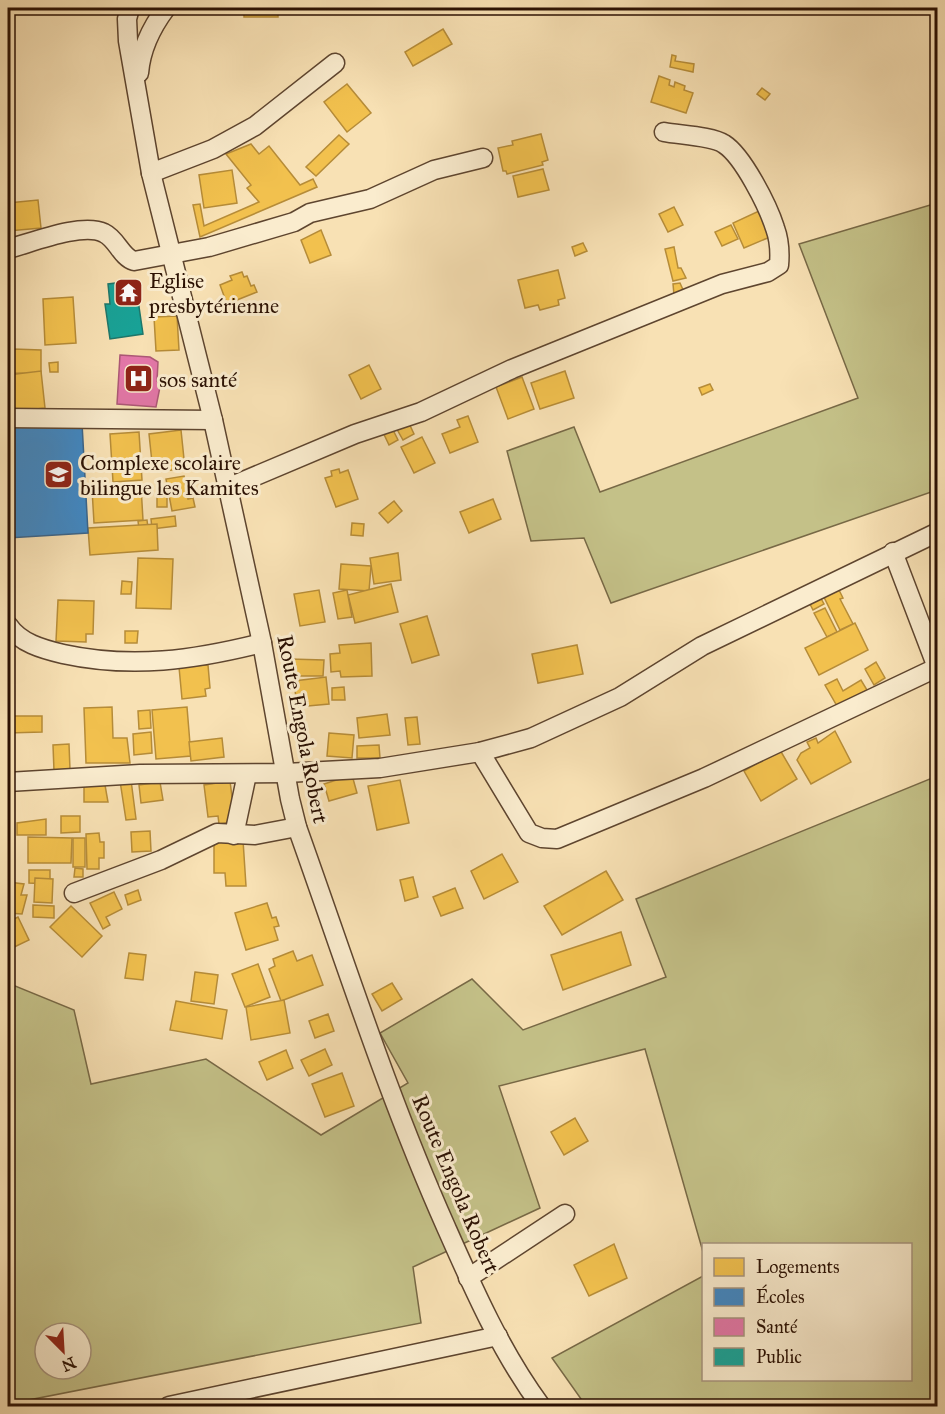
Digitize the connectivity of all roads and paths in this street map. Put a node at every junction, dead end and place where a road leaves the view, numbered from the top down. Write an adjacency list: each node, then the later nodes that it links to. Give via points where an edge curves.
1 (130, 8): 4 (street, Route Engola Robert, via 128,40)
2 (166, 8): 4 (street, Route Engola Robert, via 141,52)
3 (335, 63): 7 (street, via 255,126 213,149)
4 (138, 96): 7 (street, Route Engola Robert)
5 (664, 132): 12 (street, via 716,141 733,154 744,167 776,229 779,265 768,272 722,284 512,369 421,412 355,434)
6 (483, 158): 9 (street, via 434,170 370,199 310,213 294,222 209,247)
7 (150, 173): 9 (street, Route Engola Robert)
8 (8, 249): 9 (street, via 87,229 106,234 134,261)
9 (170, 254): 11 (street, Route Engola Robert)
10 (8, 418): 11 (street)
11 (213, 420): 12 (street, Route Engola Robert)
12 (227, 488): 16 (street, Route Engola Robert)
13 (938, 532): 14 (street)
14 (893, 552): 17 (street); 18 (street, via 702,646 620,697 531,738)
15 (8, 626): 16 (street, via 15,636 43,649 117,663 208,657)
16 (262, 643): 19 (street, Route Engola Robert)
17 (937, 669): 18 (street, via 704,778 557,839 530,832)
18 (480, 752): 19 (street, via 380,768)
19 (286, 773): 20 (street); 22 (street, Route Engola Robert)
20 (247, 774): 21 (street, via 140,774); 23 (street)
21 (8, 782)
22 (297, 827): 23 (street); 26 (street, Route Engola Robert, via 411,1149)
23 (234, 835): 24 (street, via 211,835 161,860)
24 (74, 893)
25 (565, 1214): 26 (street)
26 (468, 1278): 27 (street, Route Engola Robert)
27 (498, 1336): 28 (street); 30 (street, Route Engola Robert)
28 (195, 1404): 29 (street)
29 (169, 1407)
30 (542, 1407)

